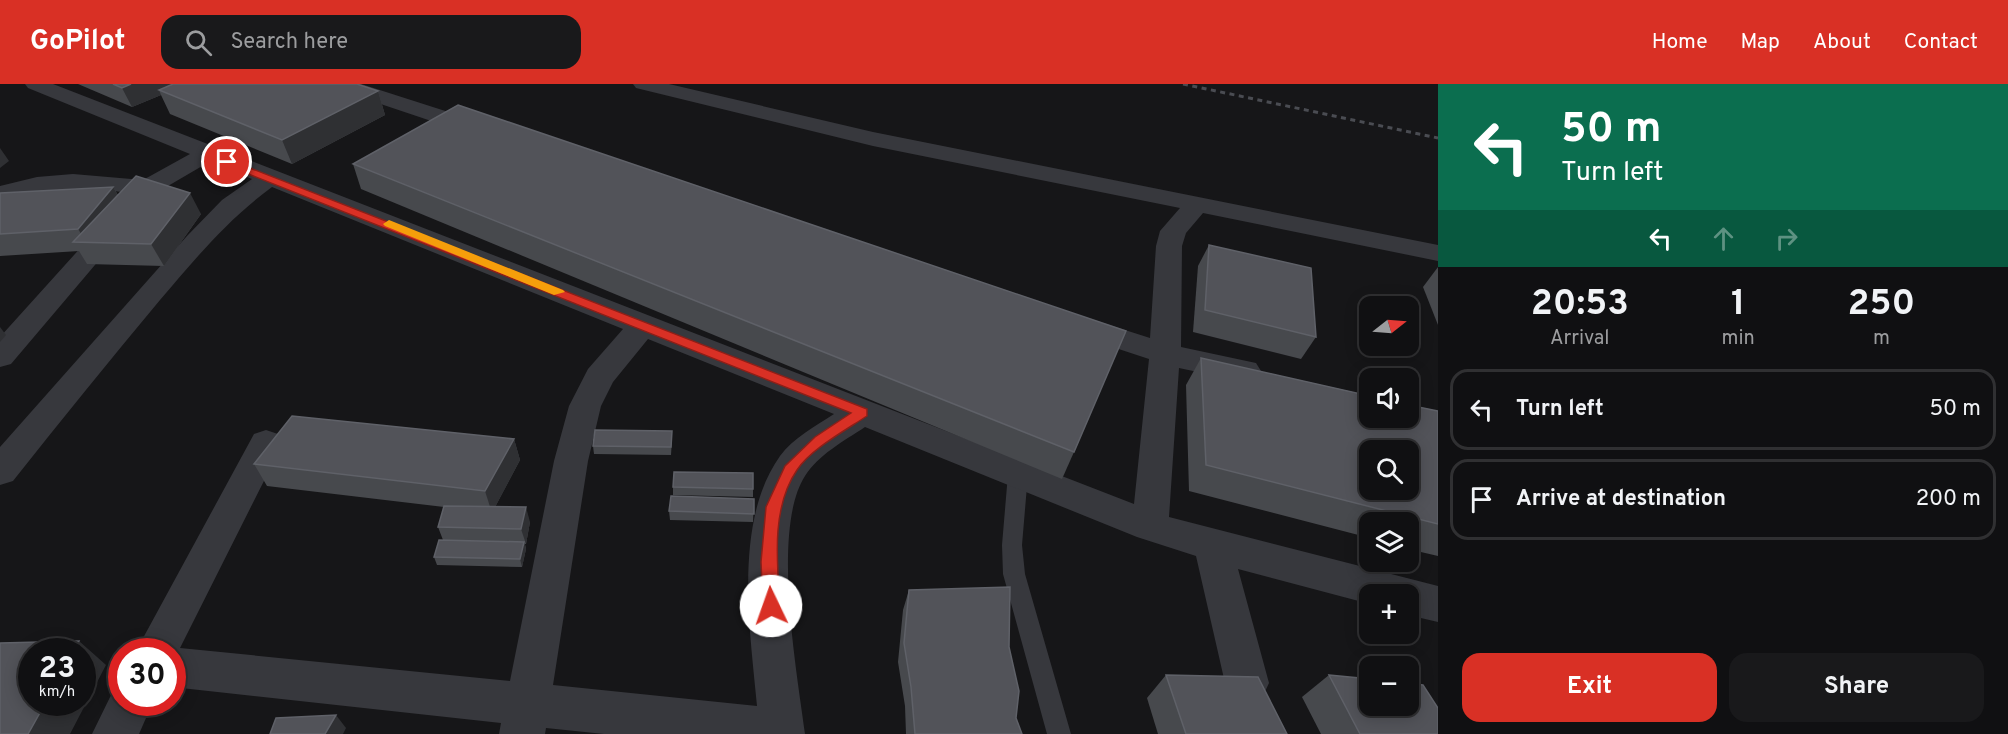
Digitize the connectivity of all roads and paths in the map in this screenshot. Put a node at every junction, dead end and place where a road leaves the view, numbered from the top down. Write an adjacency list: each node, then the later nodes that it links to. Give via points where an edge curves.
1 (35, 84): 5 (street)
2 (340, 84): 4 (street)
3 (643, 84): 9 (street, via 873,138)
4 (505, 137)
5 (206, 154): 6 (street); 7 (street)
6 (269, 178): 12 (street); 18 (street, via 231,205 196,242)
7 (147, 188): 8 (street, via 85,179 50,180); 14 (street)
8 (0, 194)
9 (1197, 205): 10 (street); 13 (street, via 1173,231 1169,246)
10 (1438, 253)
11 (1053, 317): 13 (street)
12 (644, 326): 16 (street); 29 (street, via 600,378 585,406 571,462)
13 (1165, 353): 15 (street); 20 (street)
14 (0, 357)
15 (1268, 376)
16 (862, 412): 19 (street); 30 (street, via 820,440 792,466 773,507 769,562)
17 (266, 443): 25 (street)
18 (0, 471)
19 (1018, 474): 20 (street); 32 (lane, via 1012,545 1014,574)
20 (1149, 526): 21 (street)
21 (1213, 546): 22 (street); 27 (street)
22 (1359, 584)
23 (1419, 600): 24 (street)
24 (1438, 604)
25 (164, 638)
26 (186, 669): 29 (street)
27 (1247, 683)
28 (124, 716): 31 (street)
29 (525, 718): 30 (street)
30 (782, 732)
31 (115, 734)
32 (1059, 734)

